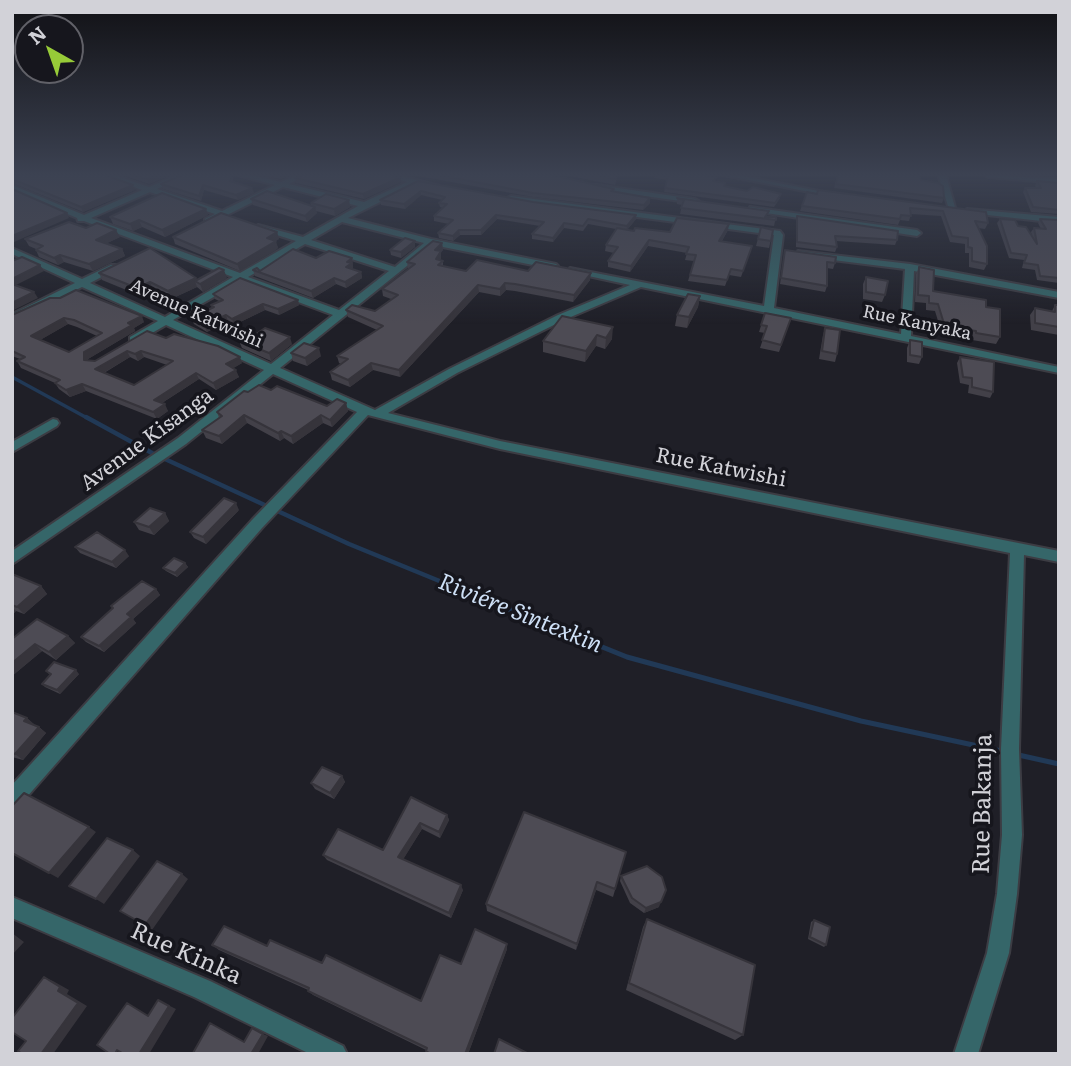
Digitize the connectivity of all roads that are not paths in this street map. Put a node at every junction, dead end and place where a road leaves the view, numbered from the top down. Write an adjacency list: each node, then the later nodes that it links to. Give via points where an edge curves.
1 (102, 225): 12 (street)
2 (254, 225): 9 (street)
3 (332, 225): 9 (street)
4 (364, 225): 10 (street, Rue Kanyaka)
5 (714, 225): 14 (street, via 777,233)
6 (860, 225): 7 (street)
7 (917, 233)
8 (169, 240): 12 (street)
9 (303, 242): 18 (street); 19 (street)
10 (431, 242): 18 (street, Avenue Kisanga); 21 (street, Rue Kanyaka)
11 (24, 243): 13 (street)
12 (159, 246): 15 (street); 19 (street)
13 (12, 249): 20 (street, Avenue Katwishi)
14 (777, 250): 17 (street); 23 (street)
15 (146, 252)
16 (121, 264): 20 (street)
17 (910, 267): 22 (street); 27 (street)
18 (396, 270): 24 (street, Avenue Kisanga)
19 (240, 278): 24 (street); 26 (street)
20 (84, 282): 25 (street); 26 (street, Avenue Katwishi)
21 (638, 285): 23 (street, Rue Kanyaka); 31 (street, via 550,323)
22 (1059, 295)
23 (769, 310): 27 (street, Rue Kanyaka)
24 (342, 315): 29 (street, Avenue Kisanga)
25 (12, 318)
26 (167, 320): 28 (street); 29 (street, Avenue Katwishi)
27 (906, 339): 30 (street, Rue Kanyaka)
28 (125, 344)
29 (275, 369): 31 (street, Avenue Katwishi); 36 (street, Avenue Kisanga, via 182,441)
30 (1059, 370)
31 (371, 413): 34 (street, Rue Katwishi, via 500,444); 37 (street, via 248,534)
32 (52, 423): 33 (street)
33 (12, 448)
34 (1017, 549): 35 (street, Rue Katwishi); 40 (street, Rue Bakanja, via 1007,894 998,953)
35 (1059, 557)
36 (12, 559)
37 (12, 799)
38 (12, 907): 39 (street, Rue Kinka, via 202,989)
39 (335, 1054)
40 (967, 1054)

